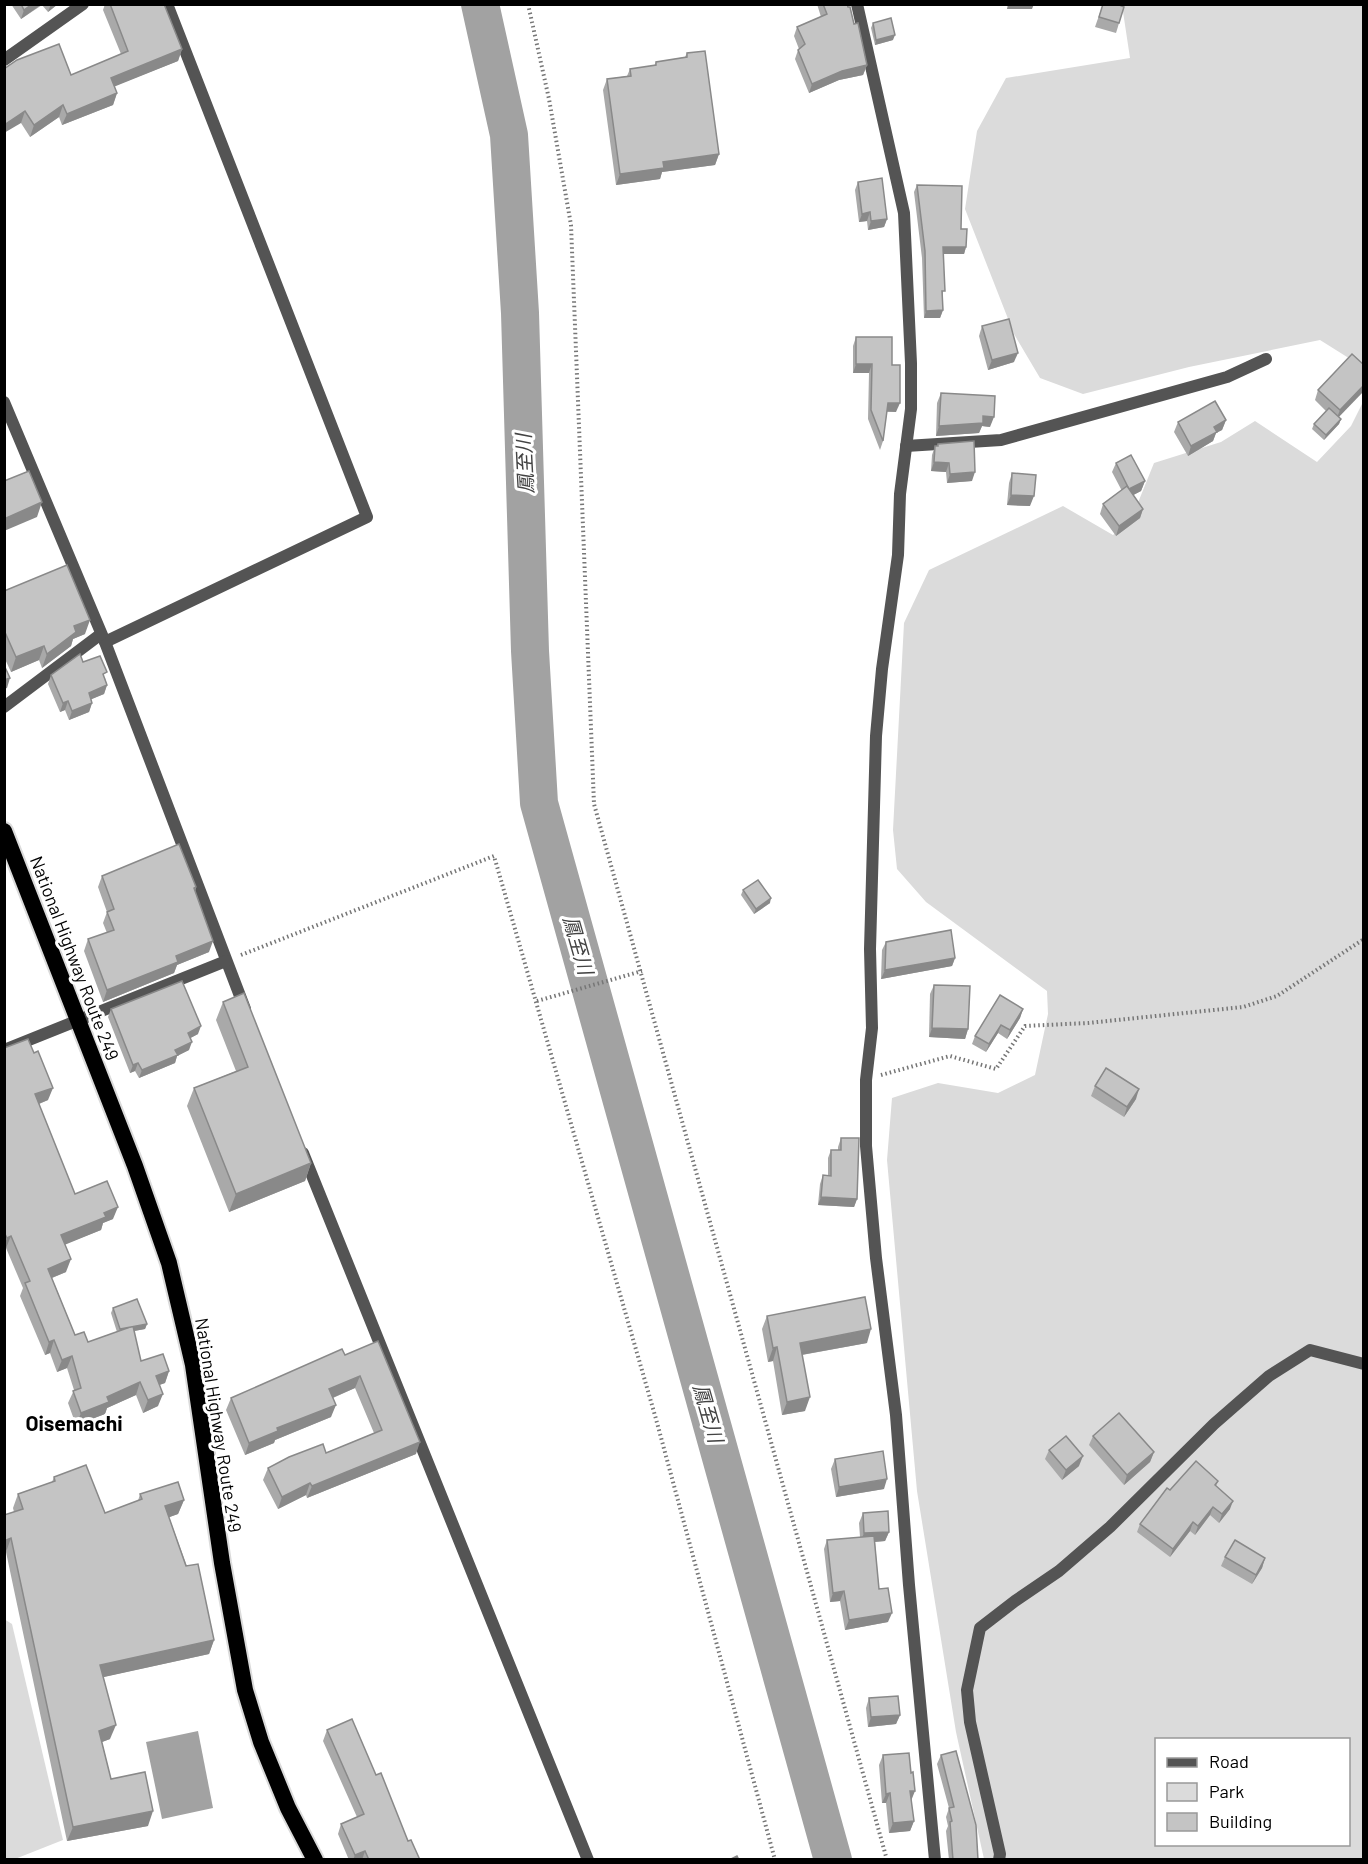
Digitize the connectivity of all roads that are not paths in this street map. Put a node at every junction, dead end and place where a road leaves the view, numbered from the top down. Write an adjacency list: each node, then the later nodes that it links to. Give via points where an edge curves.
1 (83, 4): 4 (street)
2 (167, 4): 8 (street, via 367,517)
3 (857, 4): 7 (street, via 904,213 911,363)
4 (4, 60)
5 (1266, 359): 7 (street, via 1227,377 1001,440)
6 (4, 402): 8 (street)
7 (906, 446): 19 (street, via 898,555 876,736 870,949 872,1028 866,1080 868,1168 896,1415)
8 (103, 638): 9 (street); 11 (street)
9 (4, 707)
10 (4, 831): 13 (highway, National Highway Route 249)
11 (226, 961): 12 (street); 13 (street)
12 (248, 1016)
13 (78, 1020): 14 (street); 17 (highway, National Highway Route 249, via 169,1263 193,1365 245,1690 288,1808)
14 (4, 1050)
15 (297, 1138): 18 (street)
16 (1364, 1364): 20 (street, via 1310,1350 1269,1376 1214,1424 1110,1527 980,1628 967,1690)
17 (315, 1860)
18 (588, 1860)
19 (935, 1860)
20 (999, 1860)

